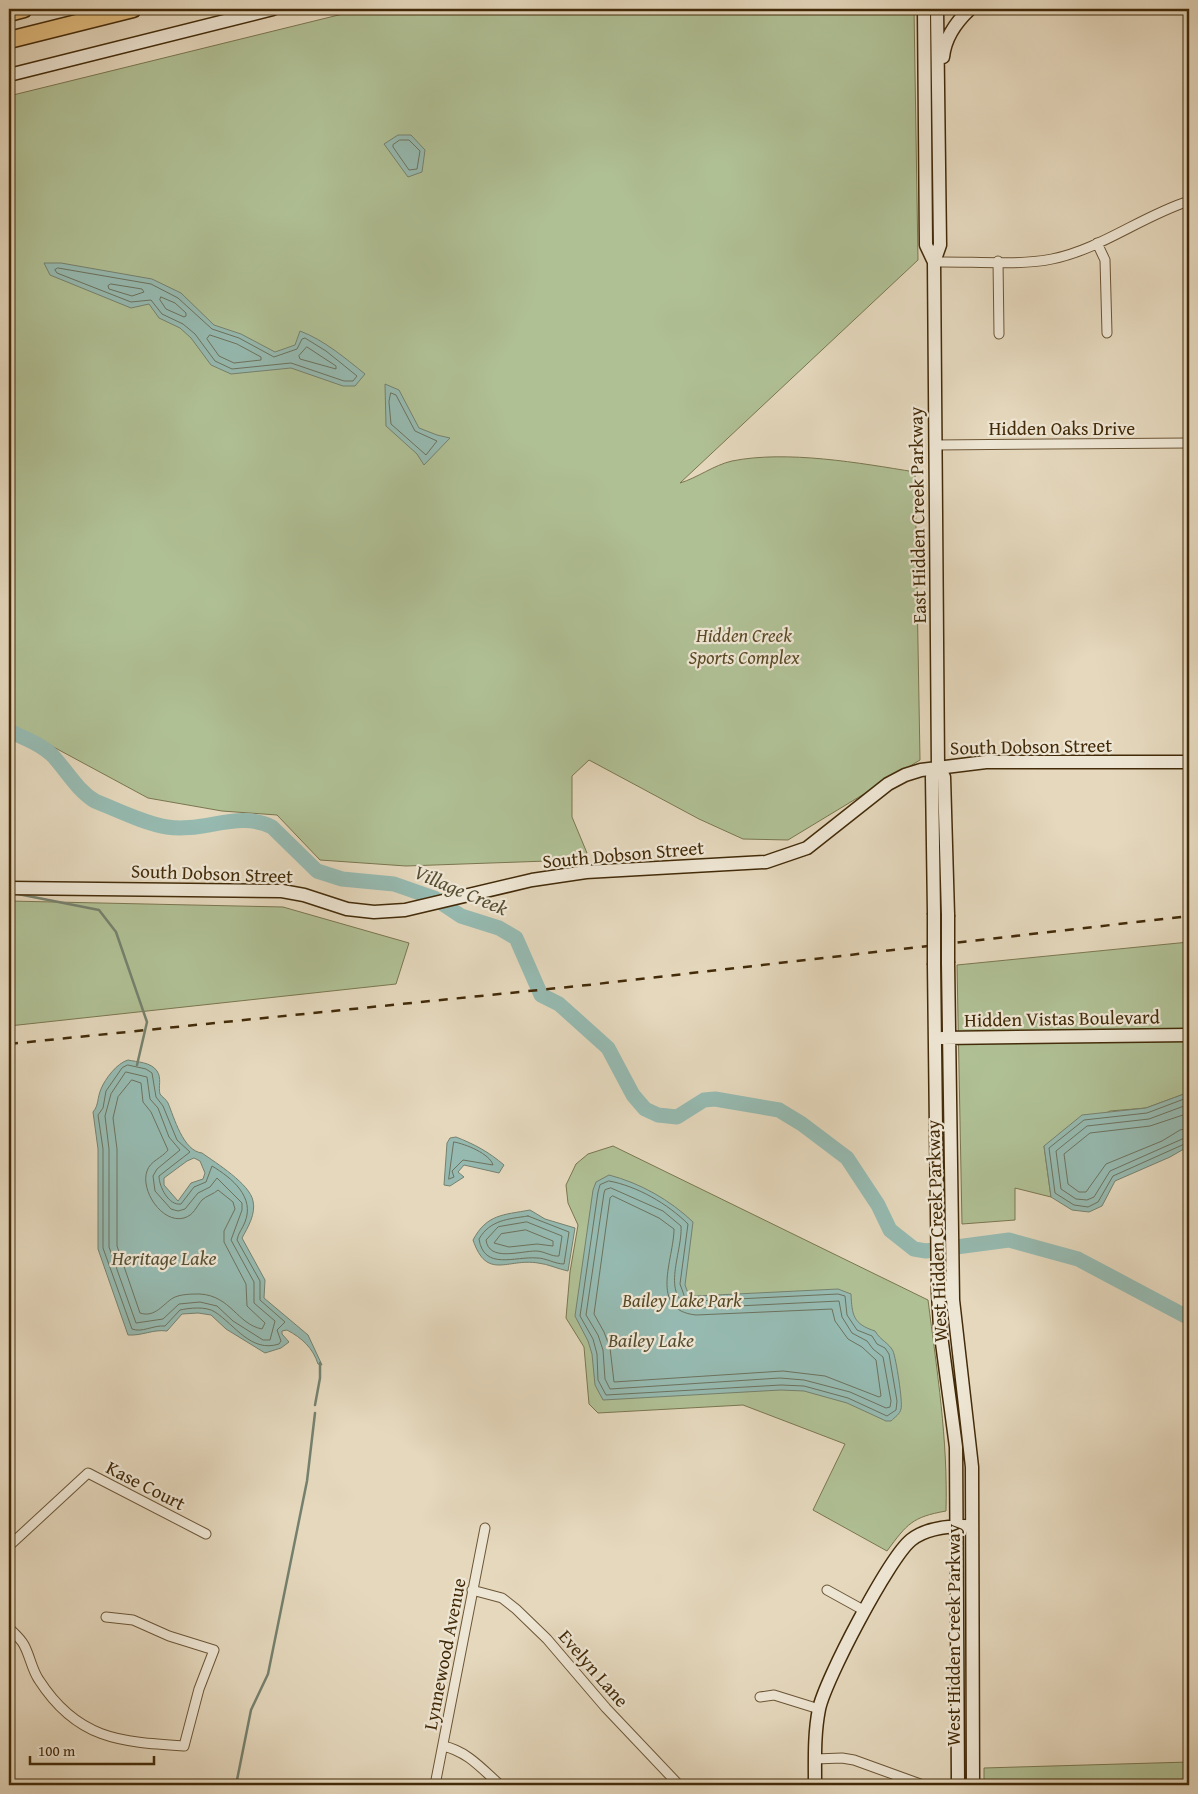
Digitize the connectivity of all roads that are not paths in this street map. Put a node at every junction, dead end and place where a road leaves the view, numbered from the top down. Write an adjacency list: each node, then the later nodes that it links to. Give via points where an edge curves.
1 (24, 9): 7 (highway)
2 (133, 9): 8 (highway)
3 (272, 9): 9 (main road)
4 (924, 9): 14 (main road, East Hidden Creek Parkway, via 926,245)
5 (937, 9): 10 (main road, East Hidden Creek Parkway)
6 (970, 9): 10 (main road, via 948,36)
7 (9, 13)
8 (9, 40)
9 (9, 75)
10 (939, 87): 14 (main road, East Hidden Creek Parkway, via 940,245)
11 (1189, 201): 12 (street)
12 (1097, 243): 13 (street, via 1052,259); 15 (street, via 1106,265)
13 (998, 261): 14 (street); 16 (street)
14 (934, 262): 18 (main road, East Hidden Creek Parkway)
15 (1107, 333)
16 (999, 334)
17 (1189, 443): 18 (street, Hidden Oaks Drive)
18 (935, 445): 20 (main road, East Hidden Creek Parkway)
19 (1189, 762): 20 (main road, South Dobson Street, via 986,762)
20 (938, 767): 21 (main road, South Dobson Street, via 896,779 807,848 766,862 586,872 532,880 405,910 347,909 282,891); 23 (main road, West Hidden Creek Parkway, bridge, via 932,777); 24 (main road, West Hidden Creek Parkway, bridge, via 944,777)
21 (9, 888)
22 (1189, 1035): 24 (main road, Hidden Vistas Boulevard)
23 (935, 1038): 24 (main road, Hidden Vistas Boulevard); 25 (main road, West Hidden Creek Parkway, via 938,1293 956,1446)
24 (950, 1038): 26 (main road, West Hidden Creek Parkway, via 953,1300 970,1439)
25 (957, 1526): 26 (main road); 32 (main road, via 927,1531 912,1539 895,1559); 44 (main road, West Hidden Creek Parkway)
26 (972, 1526): 45 (main road, West Hidden Creek Parkway)
27 (485, 1528): 30 (street, Lynnewood Avenue)
28 (206, 1534): 29 (street, Kase Court, via 88,1473)
29 (9, 1546)
30 (472, 1590): 37 (street, Lynnewood Avenue); 41 (street, Evelyn Lane, via 502,1598 516,1609)
31 (828, 1590): 32 (street)
32 (866, 1611): 36 (main road, via 835,1667)
33 (106, 1617): 34 (street, via 133,1620 214,1650 184,1746 115,1739 88,1730 55,1703 38,1678 24,1644)
34 (9, 1628)
35 (760, 1696): 36 (street, via 774,1695)
36 (819, 1709): 38 (main road)
37 (443, 1746): 39 (street, Lynnewood Avenue); 40 (street, via 469,1756)
38 (815, 1759): 42 (main road); 43 (street, via 854,1760)
39 (435, 1785)
40 (500, 1785)
41 (679, 1785)
42 (815, 1785)
43 (923, 1785)
44 (958, 1785)
45 (973, 1785)

